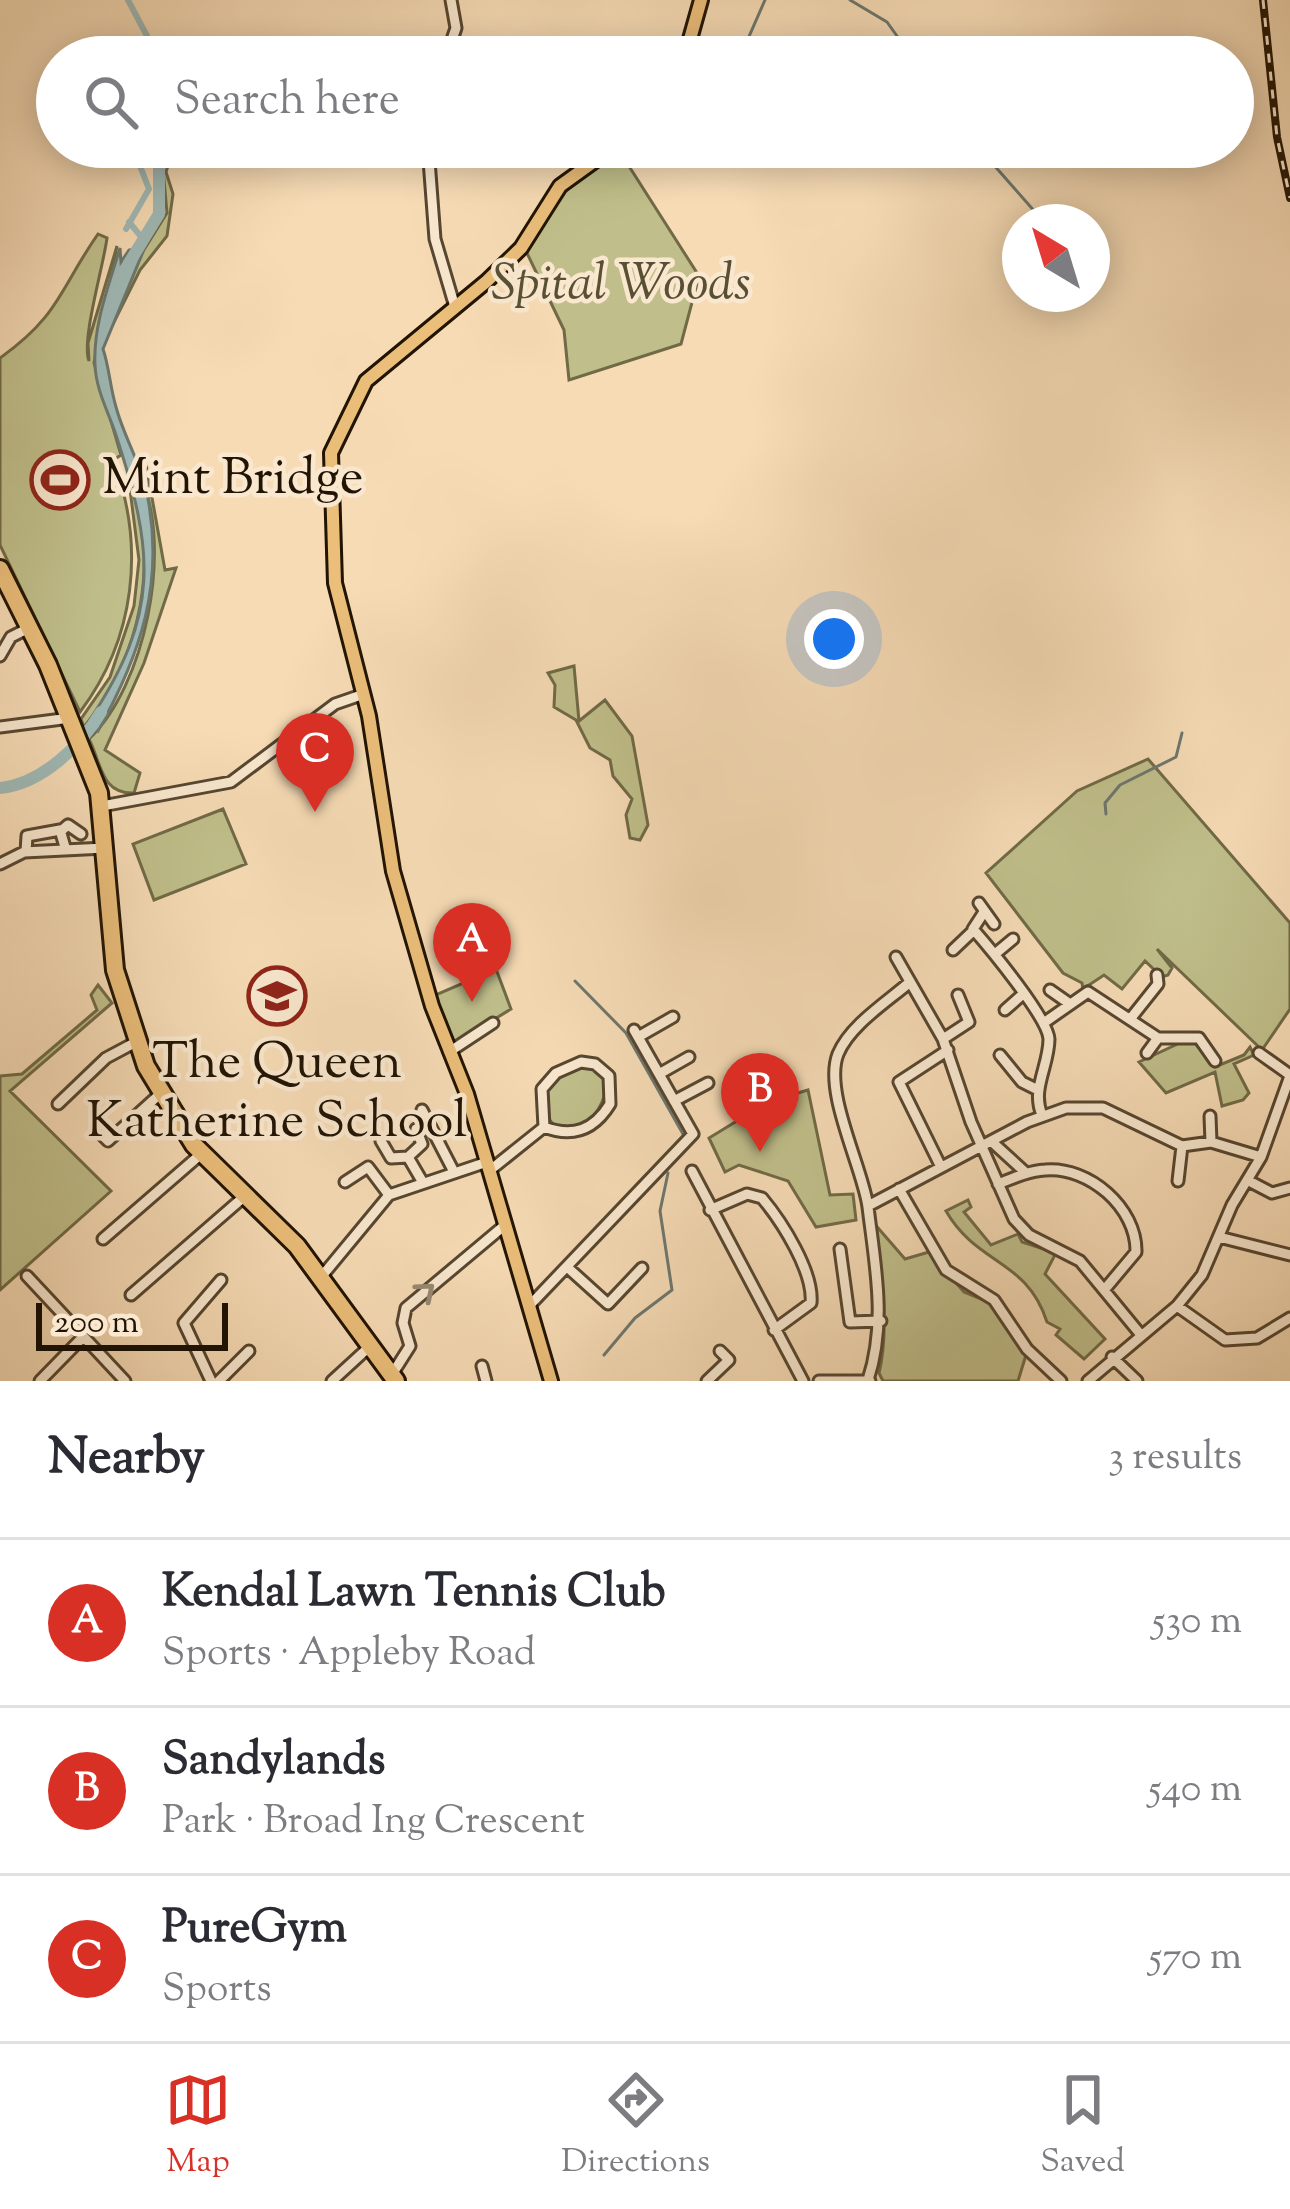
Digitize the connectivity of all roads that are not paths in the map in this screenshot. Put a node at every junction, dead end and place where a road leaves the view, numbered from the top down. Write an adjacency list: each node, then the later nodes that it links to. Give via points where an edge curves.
1 (451, 0): 3 (street)
2 (701, 0): 4 (main road)
3 (455, 36)
4 (691, 36)
5 (430, 168): 7 (street, via 435,238)
6 (585, 168): 7 (main road, via 560,186 521,248)
7 (454, 307): 11 (main road, via 366,381 331,453 334,583)
8 (0, 569): 9 (highway)
9 (30, 628): 10 (street, via 10,637); 13 (highway)
10 (0, 656)
11 (364, 694): 14 (street, via 335,704 231,782); 41 (main road, via 393,871)
12 (0, 727): 13 (street)
13 (77, 733): 14 (highway)
14 (102, 806): 18 (highway)
15 (62, 831): 16 (street, via 68,825); 17 (street); 19 (street, via 28,836)
16 (82, 834)
17 (64, 847): 18 (street); 19 (street)
18 (108, 848): 39 (highway, via 115,970)
19 (26, 852): 20 (street)
20 (0, 864)
21 (994, 924): 22 (street, via 981,908)
22 (974, 931): 24 (street); 25 (street)
23 (1013, 939): 25 (street)
24 (953, 950)
25 (995, 954): 30 (street)
26 (896, 957): 27 (street)
27 (910, 982): 40 (street); 81 (street, via 850,1035 834,1071)
28 (1160, 983): 35 (street)
29 (1050, 989): 32 (street)
30 (1023, 994): 33 (street); 36 (street)
31 (958, 995): 40 (street, via 969,1022)
32 (1070, 1004): 35 (street, via 1088,992); 36 (street)
33 (1006, 1010)
34 (674, 1017): 47 (street, via 636,1034)
35 (1131, 1018): 38 (street)
36 (1045, 1022): 50 (street)
37 (493, 1023): 41 (street)
38 (1158, 1038): 42 (street); 46 (street, via 1190,1030)
39 (136, 1042): 51 (highway); 53 (street)
40 (945, 1044): 62 (street); 68 (street, via 899,1082)
41 (449, 1052): 67 (main road)
42 (1147, 1053)
43 (1259, 1054): 48 (street)
44 (1000, 1055): 50 (street)
45 (689, 1058): 47 (street)
46 (1215, 1061)
47 (659, 1074): 52 (street)
48 (1290, 1076): 66 (street)
49 (708, 1083): 52 (street)
50 (1038, 1090): 55 (street)
51 (160, 1094): 59 (street, via 109,1141); 64 (highway)
52 (674, 1101): 88 (street, via 693,1134)
53 (58, 1103)
54 (422, 1110): 70 (street)
55 (1042, 1115): 62 (street); 63 (street, via 1103,1108)
56 (1210, 1116): 61 (street)
57 (544, 1127): 57 (street, via 567,1133 596,1122 612,1095 604,1070 581,1062 556,1073 540,1099); 67 (street)
58 (416, 1129): 65 (street, via 422,1144)
59 (102, 1135)
60 (380, 1142): 65 (street, via 391,1158)
61 (1211, 1142): 63 (street); 66 (street)
62 (986, 1143): 68 (street); 71 (street); 76 (street)
63 (1182, 1146): 74 (street)
64 (201, 1154): 79 (highway); 85 (street)
65 (408, 1157): 73 (street)
66 (1261, 1157): 72 (street)
67 (488, 1167): 70 (street); 83 (main road)
68 (940, 1167): 78 (street)
69 (692, 1171): 82 (street)
70 (454, 1172): 73 (street)
71 (1026, 1173): 76 (street); 93 (street, via 1082,1177 1122,1209 1136,1252)
72 (1247, 1180): 77 (street, via 1272,1193); 84 (street)
73 (422, 1181): 80 (street)
74 (1178, 1181)
75 (345, 1182): 80 (street, via 368,1167)
76 (998, 1184): 93 (street, via 1021,1228 1080,1261)
77 (1290, 1188)
78 (898, 1189): 81 (street); 118 (street, via 946,1270 994,1300)
79 (246, 1195): 91 (highway); 94 (street)
80 (389, 1195): 91 (street)
81 (868, 1206): 98 (street)
82 (710, 1210): 99 (street); 99 (street, via 747,1194 762,1198 791,1246 812,1303)
83 (505, 1225): 95 (main road); 107 (street, one-way to 83, via 410,1346 406,1308)
84 (1220, 1237): 87 (street); 96 (street)
85 (103, 1239)
86 (840, 1250): 98 (street, via 850,1322)
87 (1290, 1255)
88 (567, 1267): 89 (street, via 608,1304); 95 (street)
89 (642, 1268)
90 (27, 1276): 101 (street)
91 (322, 1276): 102 (highway)
92 (221, 1280): 111 (street, via 184,1323)
93 (1105, 1289): 100 (street)
94 (131, 1295)
95 (530, 1305): 114 (main road)
96 (1177, 1306): 97 (street, via 1225,1340 1257,1338); 100 (street)
97 (1290, 1318)
98 (881, 1322): 117 (street)
99 (774, 1330): 115 (street)
100 (1141, 1335): 105 (street)
101 (83, 1337): 109 (street); 110 (street)
102 (368, 1348): 107 (highway); 112 (street)
103 (249, 1352): 111 (street)
104 (720, 1352): 108 (street, via 729,1360)
105 (1112, 1357): 119 (street); 120 (street)
106 (482, 1366): 113 (street)
107 (394, 1378)
108 (716, 1378)
109 (40, 1381)
110 (125, 1381)
111 (215, 1381)
112 (332, 1381)
113 (486, 1381)
114 (550, 1381)
115 (802, 1381)
116 (819, 1381): 117 (street)
117 (869, 1381)
118 (1061, 1381)
119 (1088, 1381)
120 (1137, 1381)

